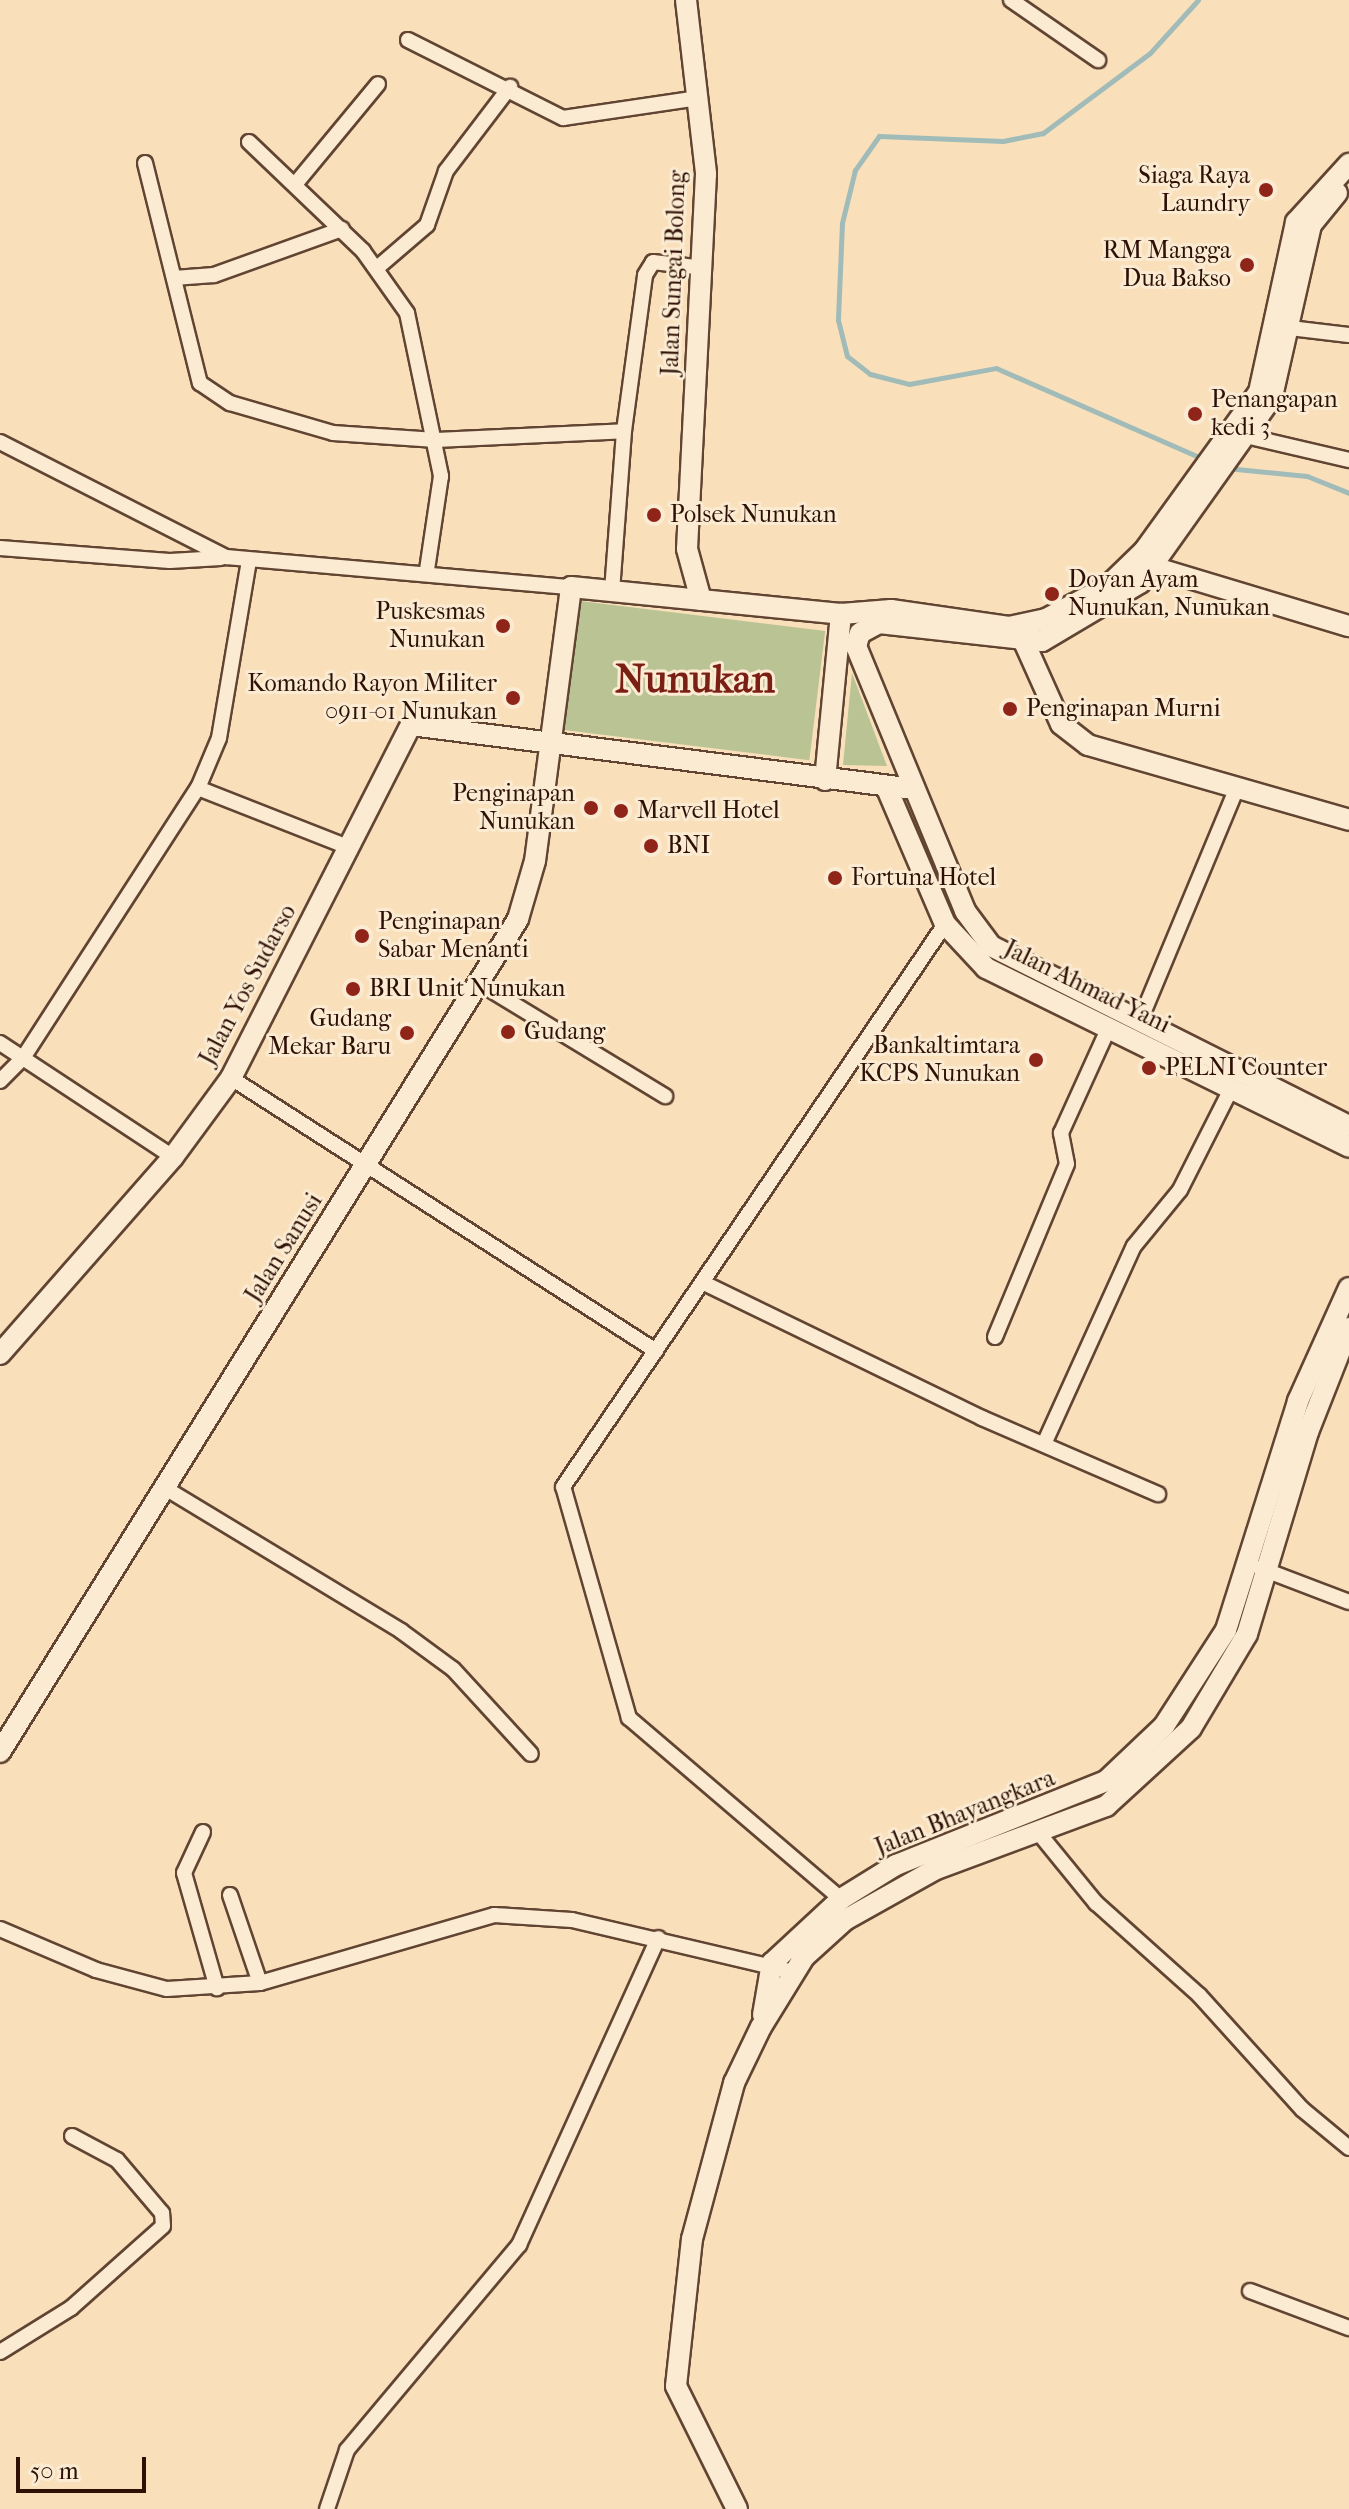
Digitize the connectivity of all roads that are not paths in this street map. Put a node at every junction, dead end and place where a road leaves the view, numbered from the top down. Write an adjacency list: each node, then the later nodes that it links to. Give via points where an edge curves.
1 (686, 0): 7 (main road, Jalan Sungai Bolong)
2 (1011, 0): 4 (street)
3 (408, 40): 6 (street)
4 (1098, 60)
5 (378, 84): 11 (street)
6 (510, 87): 7 (street, via 563,118); 14 (street, via 446,171 427,225)
7 (699, 98): 15 (main road, Jalan Sungai Bolong)
8 (249, 142): 11 (street)
9 (145, 163): 16 (street)
10 (1349, 164): 21 (main road, via 1296,222 1266,378)
11 (297, 182): 13 (street)
12 (1349, 183): 17 (main road, via 1314,217)
13 (342, 229): 14 (street); 16 (street, via 214,275)
14 (377, 268): 20 (street, via 407,313)
15 (704, 268): 19 (street, via 653,262 645,275); 25 (main road, Jalan Sungai Bolong)
16 (174, 278): 20 (street, via 192,370 212,393 333,433)
17 (1290, 328): 18 (street); 21 (main road, via 1275,390)
18 (1349, 335)
19 (624, 431): 20 (street); 31 (street)
20 (436, 440): 29 (street, via 441,476)
21 (1237, 441): 23 (street); 28 (main road)
22 (0, 442): 26 (street)
23 (1349, 460)
24 (0, 548): 26 (street, via 170,561)
25 (687, 549): 32 (main road, Jalan Sungai Bolong); 33 (main road, Jalan Sungai Bolong)
26 (226, 557): 27 (street)
27 (249, 560): 29 (street); 40 (street, via 219,738)
28 (1144, 565): 34 (main road, via 1024,626 891,610); 35 (main road); 36 (main road, via 1121,599 1061,634)
29 (427, 570): 30 (street)
30 (571, 587): 31 (main road); 37 (main road, Jalan Sanusi)
31 (612, 591): 32 (main road)
32 (670, 597): 33 (main road)
33 (701, 600): 34 (main road)
34 (841, 614): 38 (main road)
35 (1349, 626)
36 (1025, 644): 39 (main road, via 1050,704 1073,736 1120,758); 41 (main road, Jalan Ahmad Yani, via 879,623 860,633 857,660)
37 (553, 748): 38 (main road); 44 (main road, Jalan Yos Sudarso, via 411,725); 46 (main road, Jalan Sanusi, via 526,899)
38 (825, 780): 42 (main road)
39 (1237, 787): 43 (main road); 47 (street)
40 (198, 788): 44 (street); 50 (street)
41 (914, 789): 42 (main road); 47 (main road, Jalan Ahmad Yani, via 965,911 991,946)
42 (888, 791): 45 (main road, Jalan Ahmad Yani)
43 (1349, 820)
44 (348, 847): 51 (main road, Jalan Yos Sudarso)
45 (945, 924): 48 (main road, Jalan Ahmad Yani, via 986,968); 60 (street)
46 (479, 983): 54 (street); 59 (main road, Jalan Sanusi)
47 (1139, 1023): 55 (main road, Jalan Ahmad Yani)
48 (1109, 1027): 53 (main road, Jalan Ahmad Yani); 63 (street, via 1061,1133 1067,1164)
49 (0, 1043): 50 (street)
50 (23, 1058): 52 (street); 58 (street)
51 (231, 1078): 58 (main road, Jalan Yos Sudarso); 59 (street)
52 (0, 1081)
53 (1232, 1087): 55 (main road, Jalan Ahmad Yani); 66 (street, via 1180,1190 1134,1246)
54 (665, 1096)
55 (1289, 1106): 56 (main road, Jalan Ahmad Yani); 57 (main road, Jalan Ahmad Yani)
56 (1349, 1126)
57 (1349, 1147)
58 (173, 1157): 65 (main road, Jalan Yos Sudarso)
59 (364, 1167): 64 (street); 67 (main road, Jalan Sanusi)
60 (704, 1283): 64 (street); 66 (street)
61 (1349, 1288): 69 (main road, Jalan Bhayangkara, via 1294,1413)
62 (1349, 1328): 69 (main road, Jalan Bhayangkara)
63 (995, 1337)
64 (656, 1351): 76 (street, via 563,1487 623,1708)
65 (0, 1354)
66 (1044, 1444): 68 (street)
67 (165, 1488): 71 (main road, Jalan Sanusi); 72 (street, via 401,1631 453,1669)
68 (1158, 1494)
69 (1259, 1568): 70 (street); 74 (main road, Jalan Bhayangkara, via 1232,1668 1191,1728 1106,1806); 76 (main road, Jalan Bhayangkara, via 1213,1659 1140,1755 1068,1800 896,1865)
70 (1349, 1602)
71 (0, 1752)
72 (531, 1754)
73 (203, 1832): 82 (street, via 184,1873)
74 (1038, 1832): 80 (main road, Jalan Bhayangkara, via 902,1885 833,1930); 85 (street, via 1096,1903 1199,1995 1302,2109)
75 (230, 1895): 81 (street)
76 (841, 1899): 79 (main road, Jalan Bhayangkara)
77 (0, 1929): 82 (street, via 140,1984)
78 (658, 1938): 79 (street); 81 (street, via 545,1916 494,1915); 89 (street, via 519,2245 347,2450)
79 (772, 1963): 80 (street); 83 (main road)
80 (794, 1972): 83 (main road, Jalan Bhayangkara)
81 (260, 1983): 82 (street)
82 (217, 1988)
83 (761, 2027): 90 (main road, via 734,2083 692,2239 676,2386)
84 (72, 2136): 88 (street, via 117,2160 162,2213 163,2226 71,2308)
85 (1349, 2148)
86 (1250, 2291): 87 (street)
87 (1349, 2328)
88 (0, 2352)
89 (327, 2509)
90 (737, 2509)

